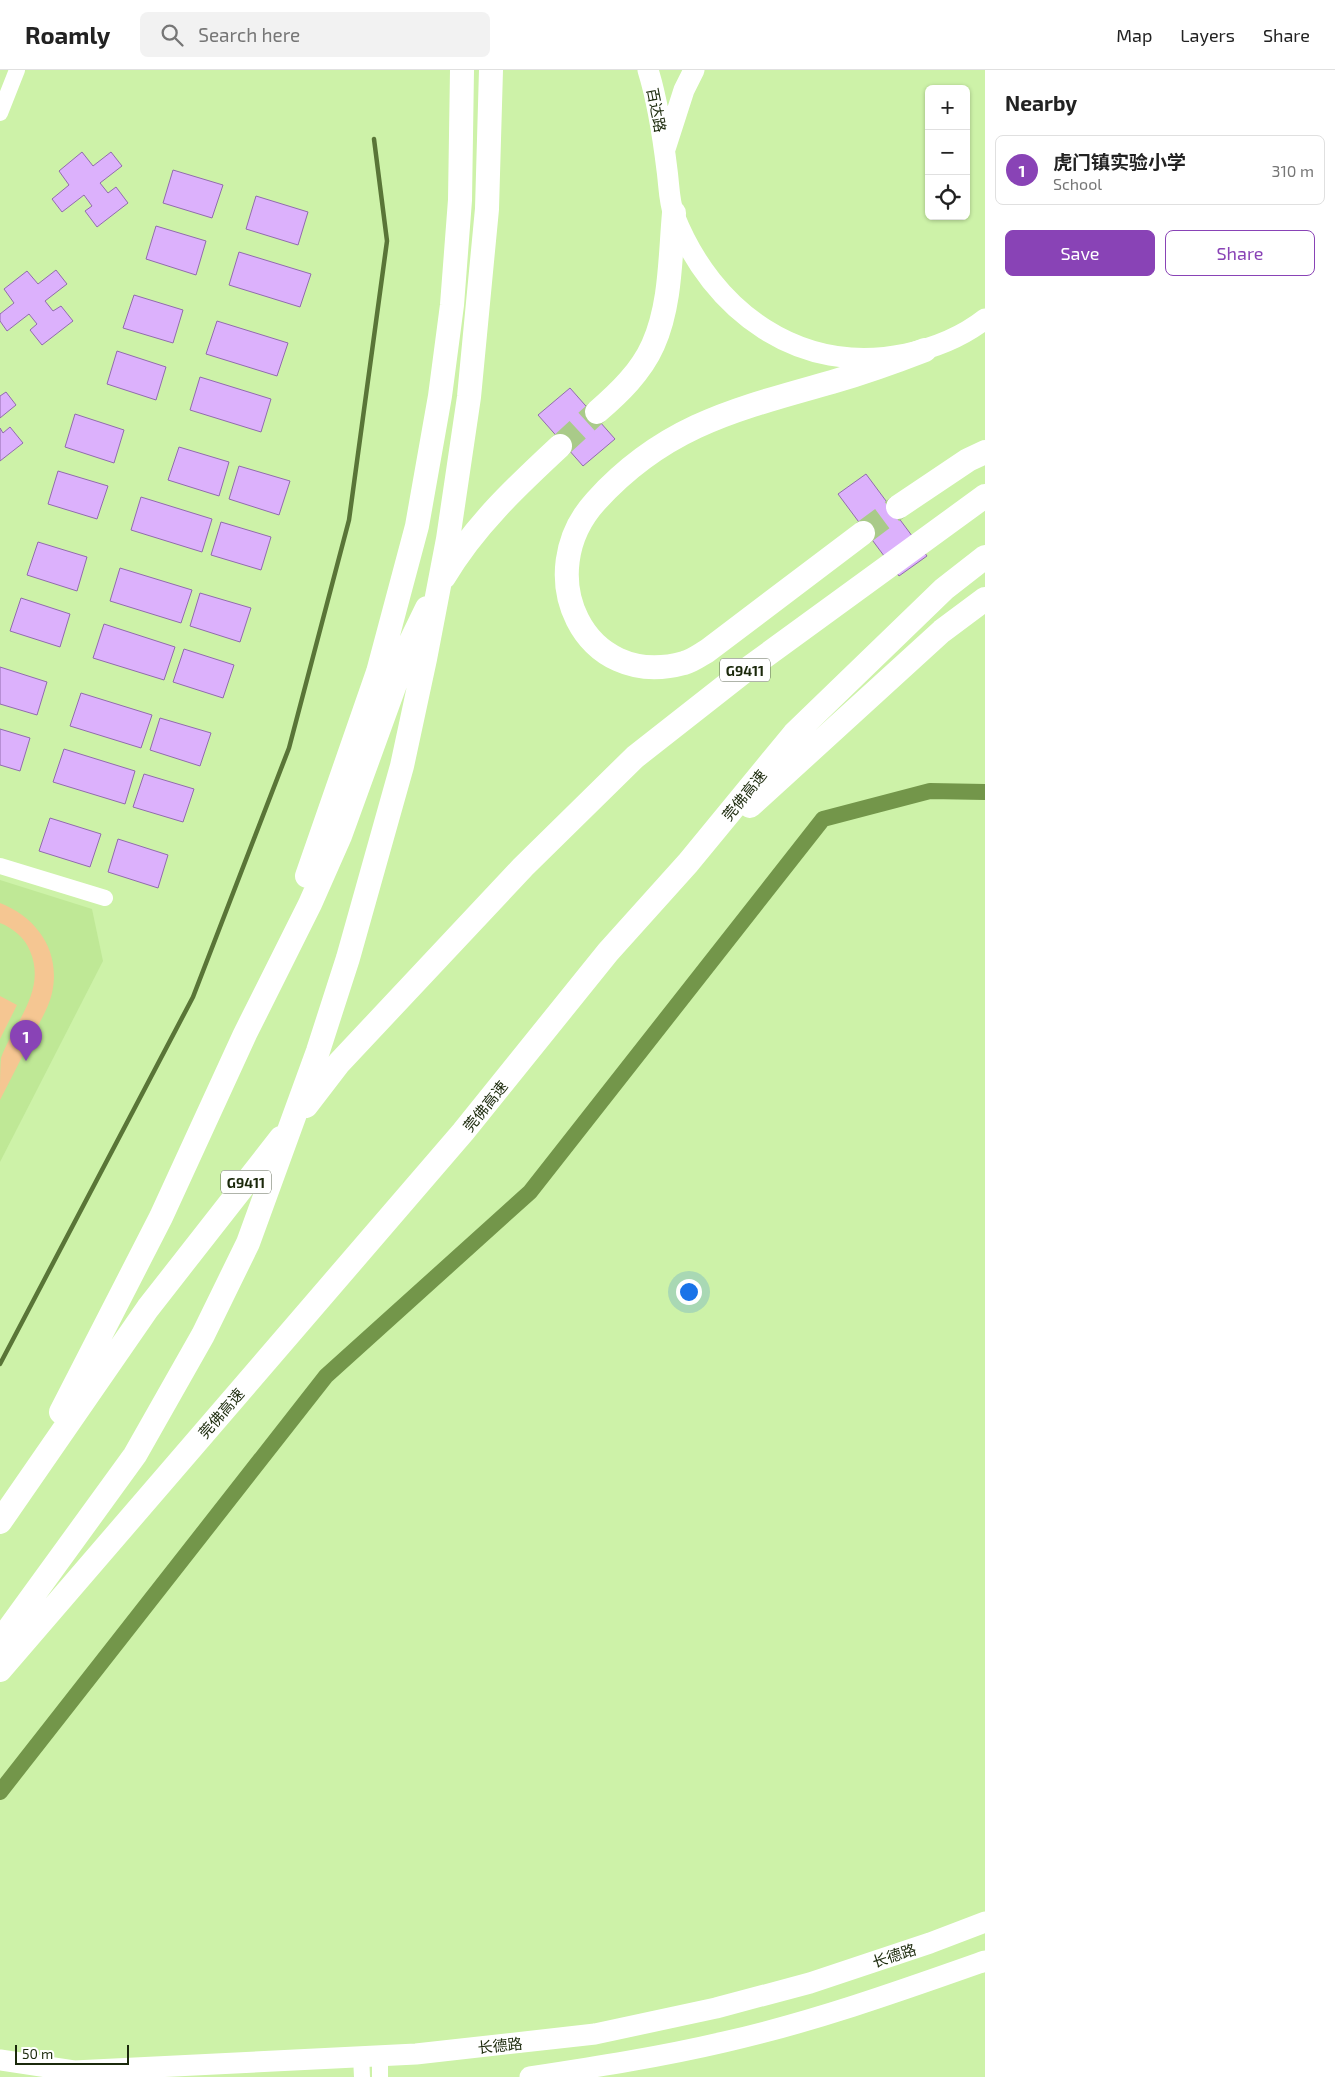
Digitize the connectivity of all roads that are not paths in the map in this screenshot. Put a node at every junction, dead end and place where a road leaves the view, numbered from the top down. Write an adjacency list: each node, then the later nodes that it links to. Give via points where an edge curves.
1 (17, 70): 6 (street)
2 (462, 70): 22 (highway, via 460,200 452,305 417,526 378,672 302,890)
3 (491, 70): 25 (highway, via 486,218 469,396 448,538 402,766 348,958 248,1243 203,1335 135,1455)
4 (648, 70): 7 (main road, 百达路)
5 (694, 70): 7 (main road)
6 (0, 113)
7 (664, 149): 8 (main road, 百达路)
8 (674, 213): 10 (main road, 百达路, via 704,272 721,294 768,332 798,346 859,358 891,357); 11 (highway, via 668,282 659,329 641,366)
9 (985, 319): 10 (main road, 百达路, via 954,339)
10 (925, 350): 16 (highway, via 715,417 659,446 615,482 584,516 574,534 566,567 570,602 590,639 620,662 640,667 686,663 707,651)
11 (598, 412)
12 (560, 446): 22 (highway, via 487,518 448,570 431,600 410,643 340,836)
13 (985, 452): 15 (highway)
14 (985, 496): 24 (highway, G9411, via 742,673 635,757 524,867 339,1063 148,1308)
15 (898, 508)
16 (863, 533)
17 (985, 557): 19 (highway, 莞佛高速, via 944,588 794,734)
18 (985, 598): 19 (highway, via 942,631)
19 (688, 863): 26 (highway, 莞佛高速, via 608,952 463,1132)
20 (0, 866): 21 (street)
21 (105, 898)
22 (246, 1034): 23 (highway, via 153,1235 64,1407)
23 (0, 1516)
24 (0, 1522)
25 (0, 1641)
26 (0, 1670)
27 (985, 1922): 30 (main road, 长德路, via 810,1983 716,2008 595,2034)
28 (985, 1961): 34 (main road, via 822,2016 725,2042 600,2067)
29 (0, 2060): 31 (main road, 长德路)
30 (368, 2063): 31 (main road, 长德路); 33 (street)
31 (74, 2071): 32 (main road)
32 (0, 2072)
33 (380, 2077)
34 (530, 2077)

